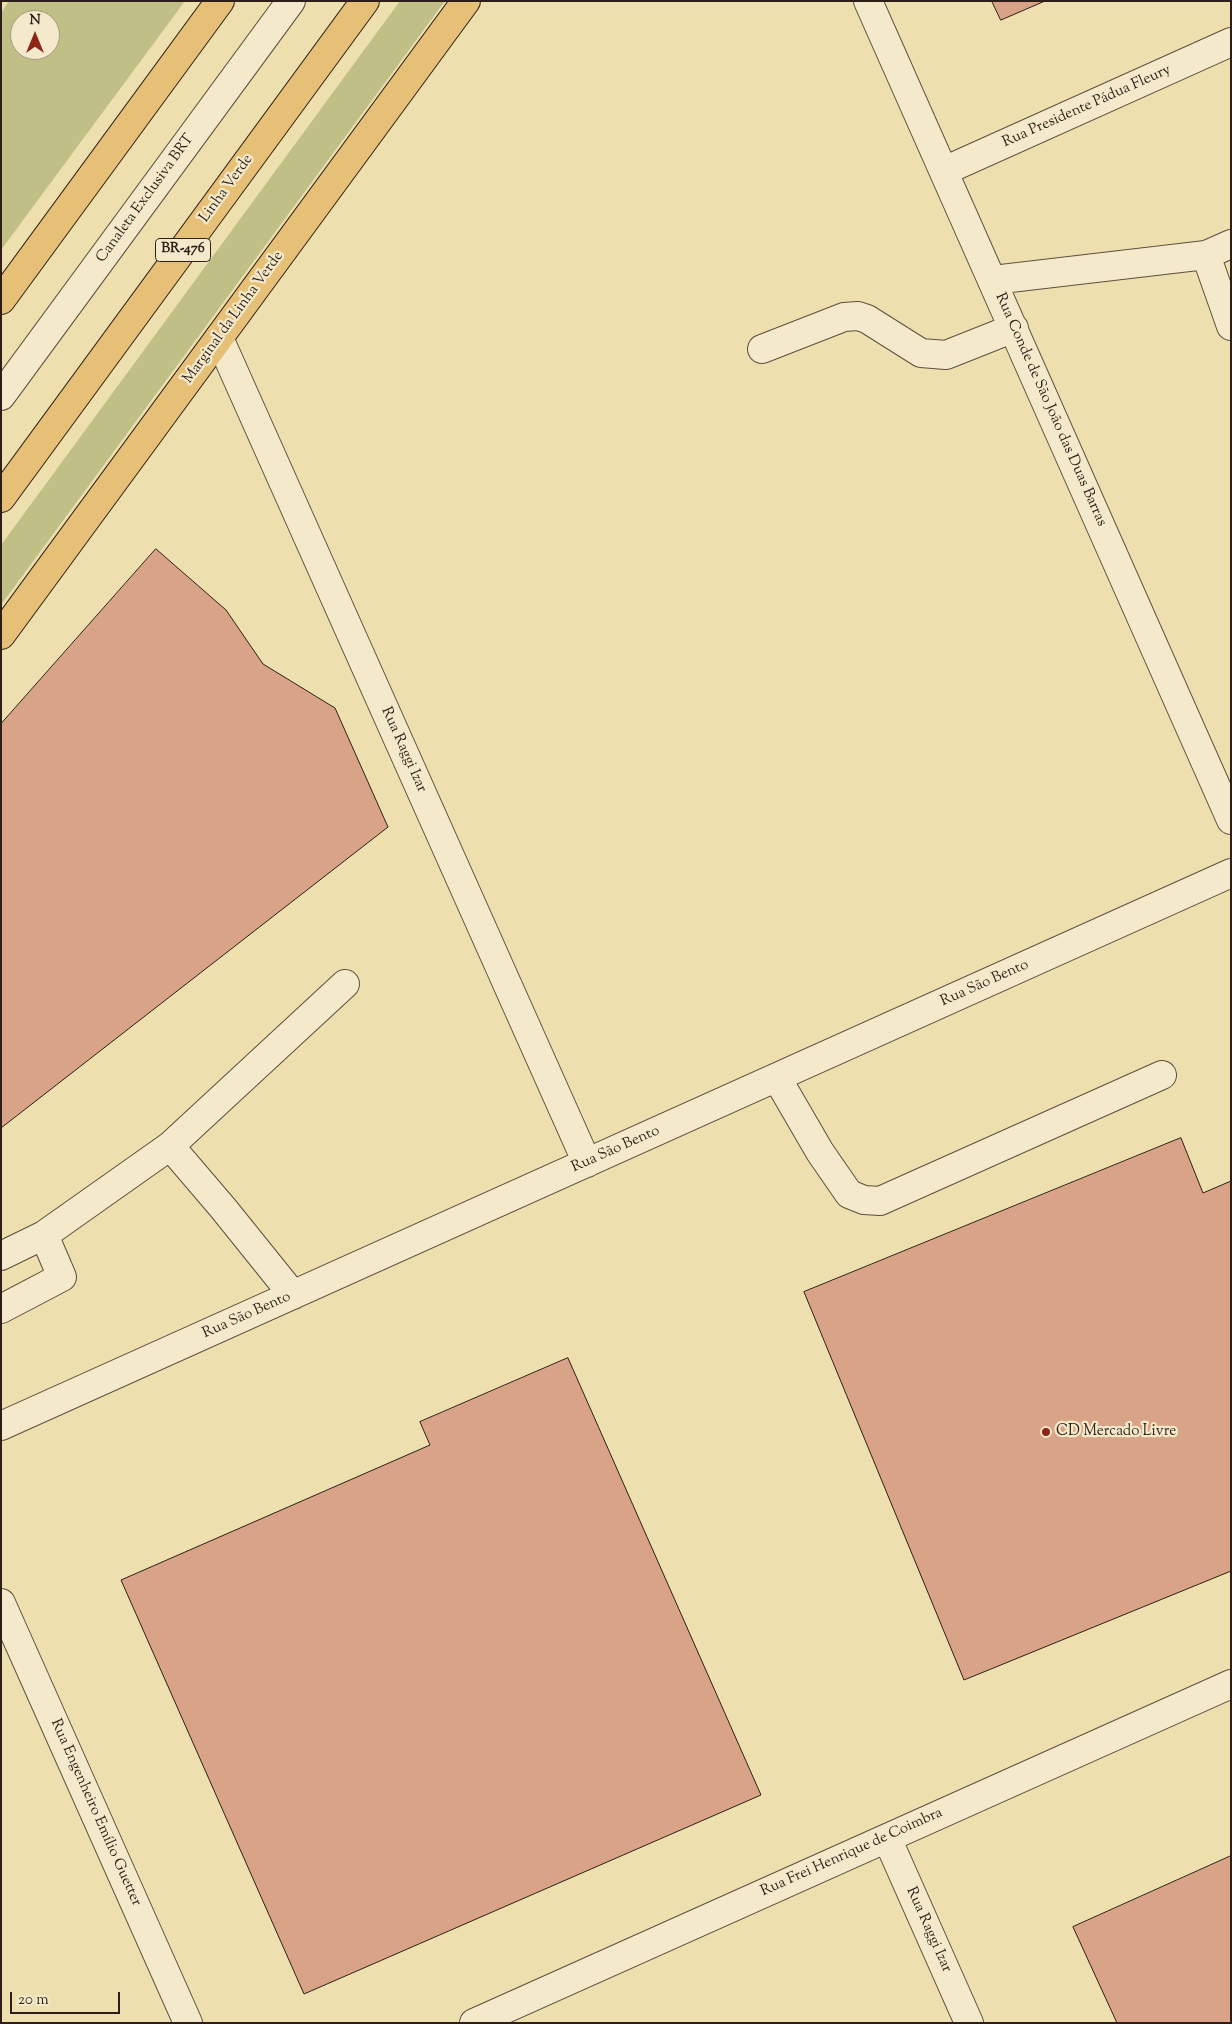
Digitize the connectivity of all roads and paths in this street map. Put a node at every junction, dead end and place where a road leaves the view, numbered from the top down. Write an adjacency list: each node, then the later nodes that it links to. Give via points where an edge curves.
1 (220, 1): 11 (main road)
2 (291, 1): 16 (street, Canaleta Exclusiva BRT)
3 (365, 1): 17 (main road, Linha Verde / BR-476)
4 (466, 1): 14 (main road, Marginal da Linha Verde)
5 (868, 1): 7 (street, Rua Conde de São João das Duas Barras)
6 (1231, 42): 7 (street, Rua Presidente Pádua Fleury)
7 (944, 171): 10 (street, Rua Conde de São João das Duas Barras)
8 (1231, 244): 9 (street)
9 (1206, 255): 10 (street); 12 (street)
10 (993, 280): 13 (street, Rua Conde de São João das Duas Barras)
11 (1, 300)
12 (1231, 326)
13 (1014, 328): 15 (street, via 946,355 921,353 858,316 844,318); 19 (street, Rua Conde de São João das Duas Barras)
14 (219, 338): 18 (main road, Marginal da Linha Verde); 25 (street, Rua Raggi Izar)
15 (762, 348)
16 (1, 396)
17 (1, 498)
18 (1, 635)
19 (1231, 820)
20 (1231, 874): 23 (street, Rua São Bento)
21 (345, 984): 24 (street)
22 (1162, 1074): 23 (street, via 880,1200 864,1200 849,1194)
23 (777, 1078): 25 (street, Rua São Bento)
24 (170, 1146): 26 (street); 28 (street)
25 (587, 1163): 28 (street, Rua São Bento)
26 (44, 1235): 27 (street); 29 (street, via 62,1277)
27 (1, 1256)
28 (293, 1295): 30 (street, Rua São Bento)
29 (1, 1309)
30 (1, 1426)
31 (1, 1603): 34 (street, Rua Engenheiro Emílio Guetter)
32 (1231, 1684): 33 (street, Rua Frei Henrique de Coimbra)
33 (886, 1838): 35 (street, Rua Frei Henrique de Coimbra); 36 (street, Rua Raggi Izar)
34 (188, 2023)
35 (474, 2023)
36 (969, 2023)

